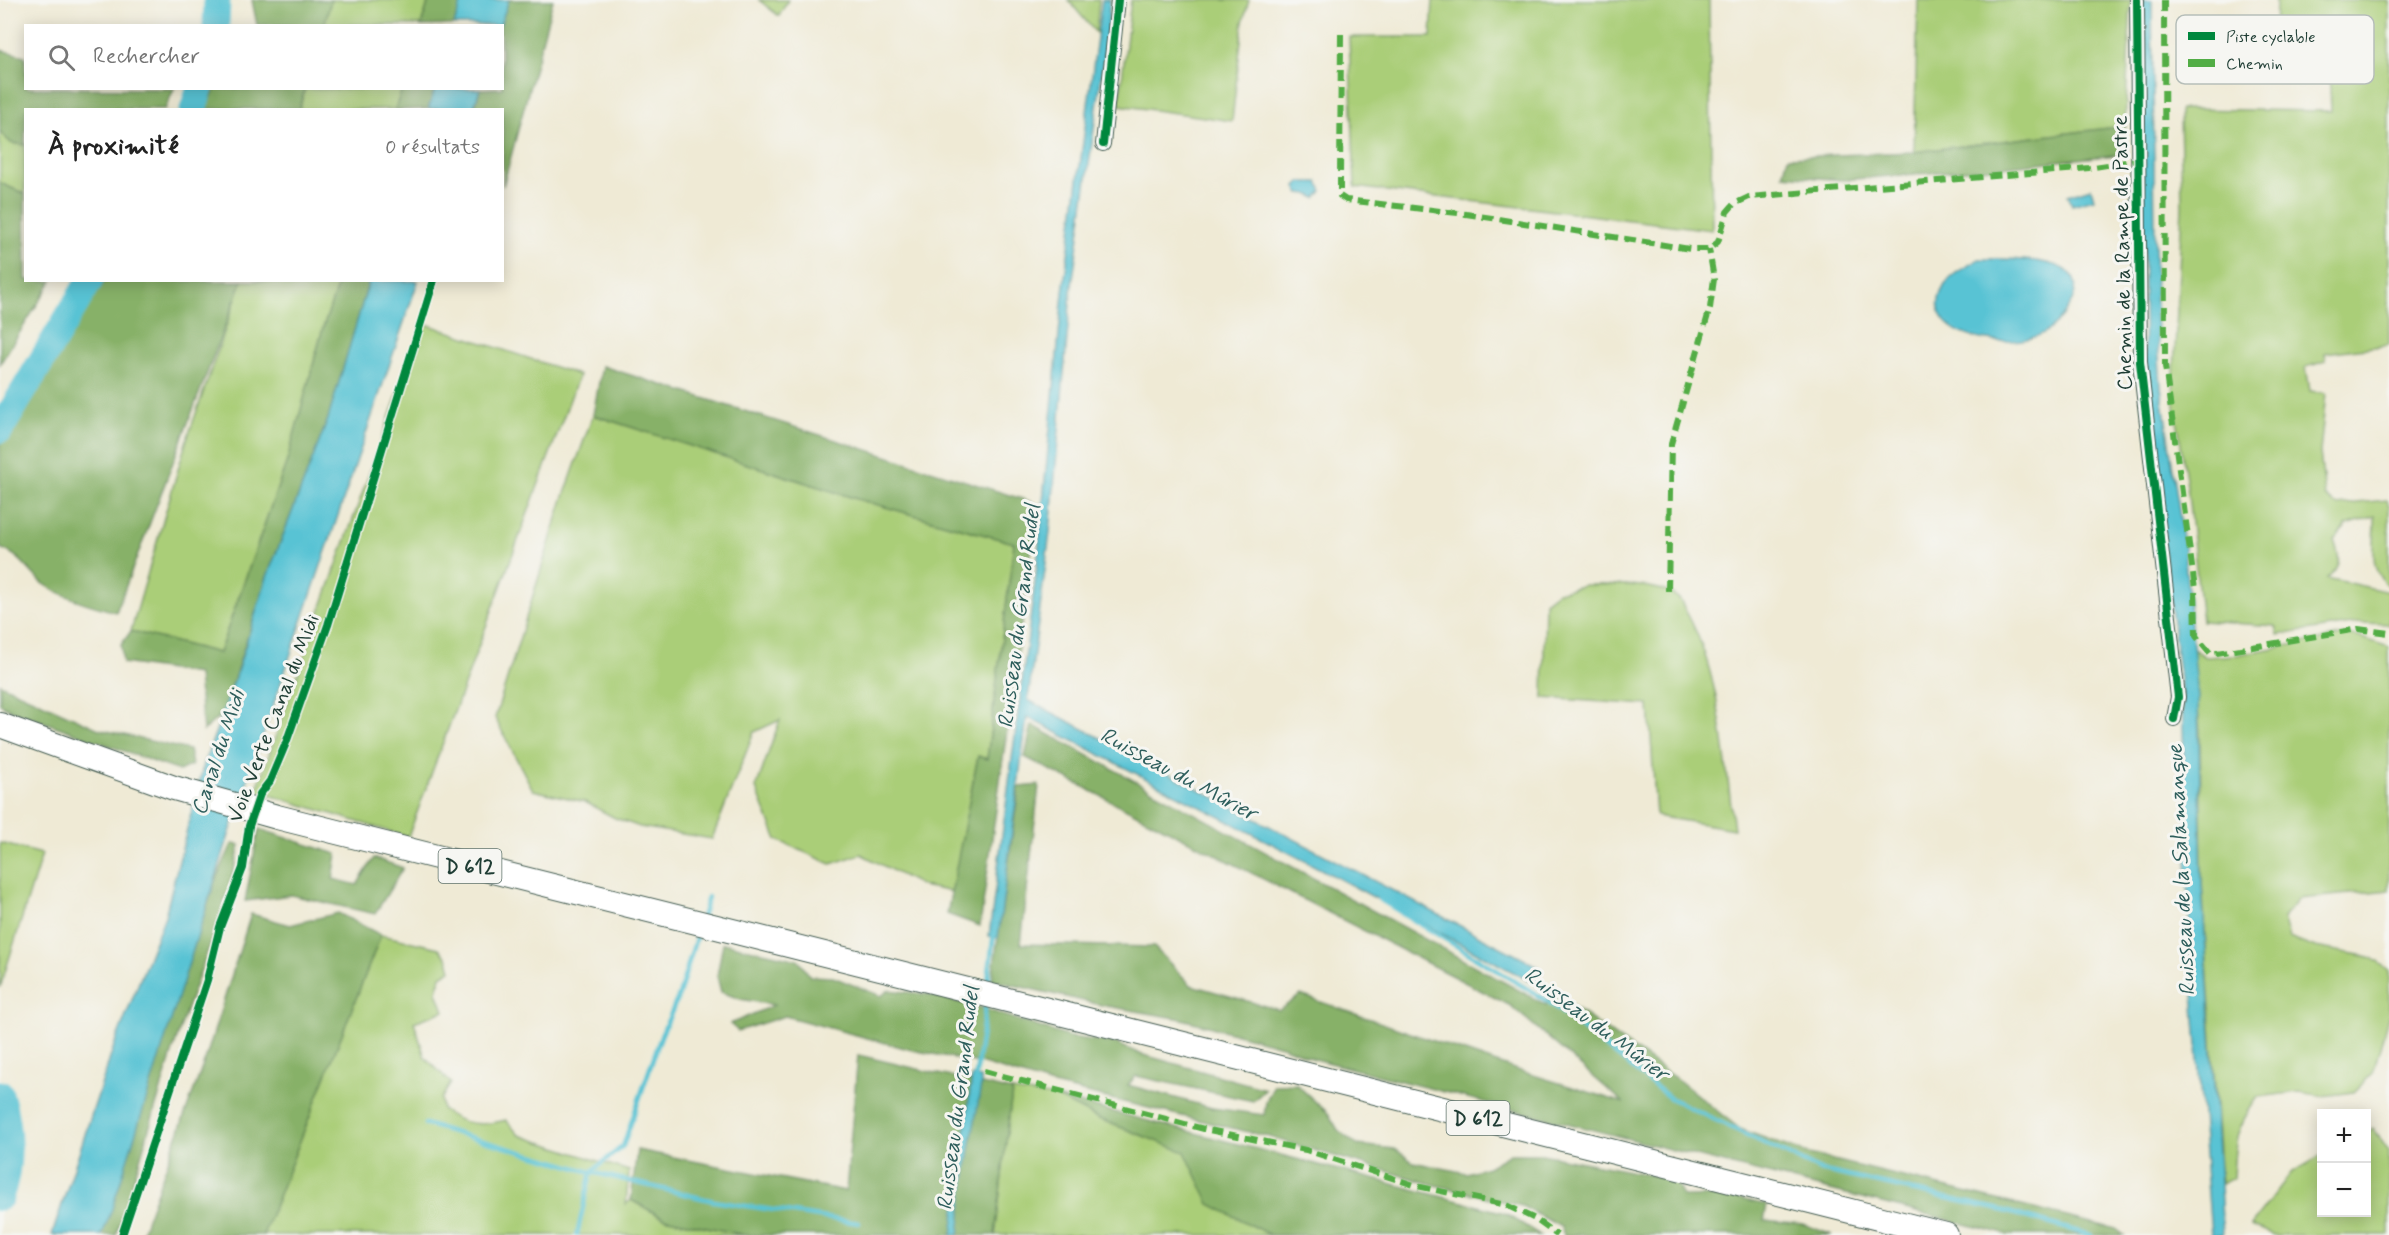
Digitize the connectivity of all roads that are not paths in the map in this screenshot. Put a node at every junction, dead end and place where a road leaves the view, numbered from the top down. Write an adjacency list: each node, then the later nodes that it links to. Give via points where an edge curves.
1 (1118, 0): 3 (street)
2 (2137, 0): 5 (street, Chemin de la Rampe de Pastre, via 2140,362 2176,673 2178,697)
3 (1103, 144)
4 (0, 718): 7 (highway, D 612)
5 (2174, 719)
6 (0, 725): 7 (highway, D 612)
7 (41, 740): 8 (highway, D 612, via 174,788 277,818)
8 (1946, 1235)

